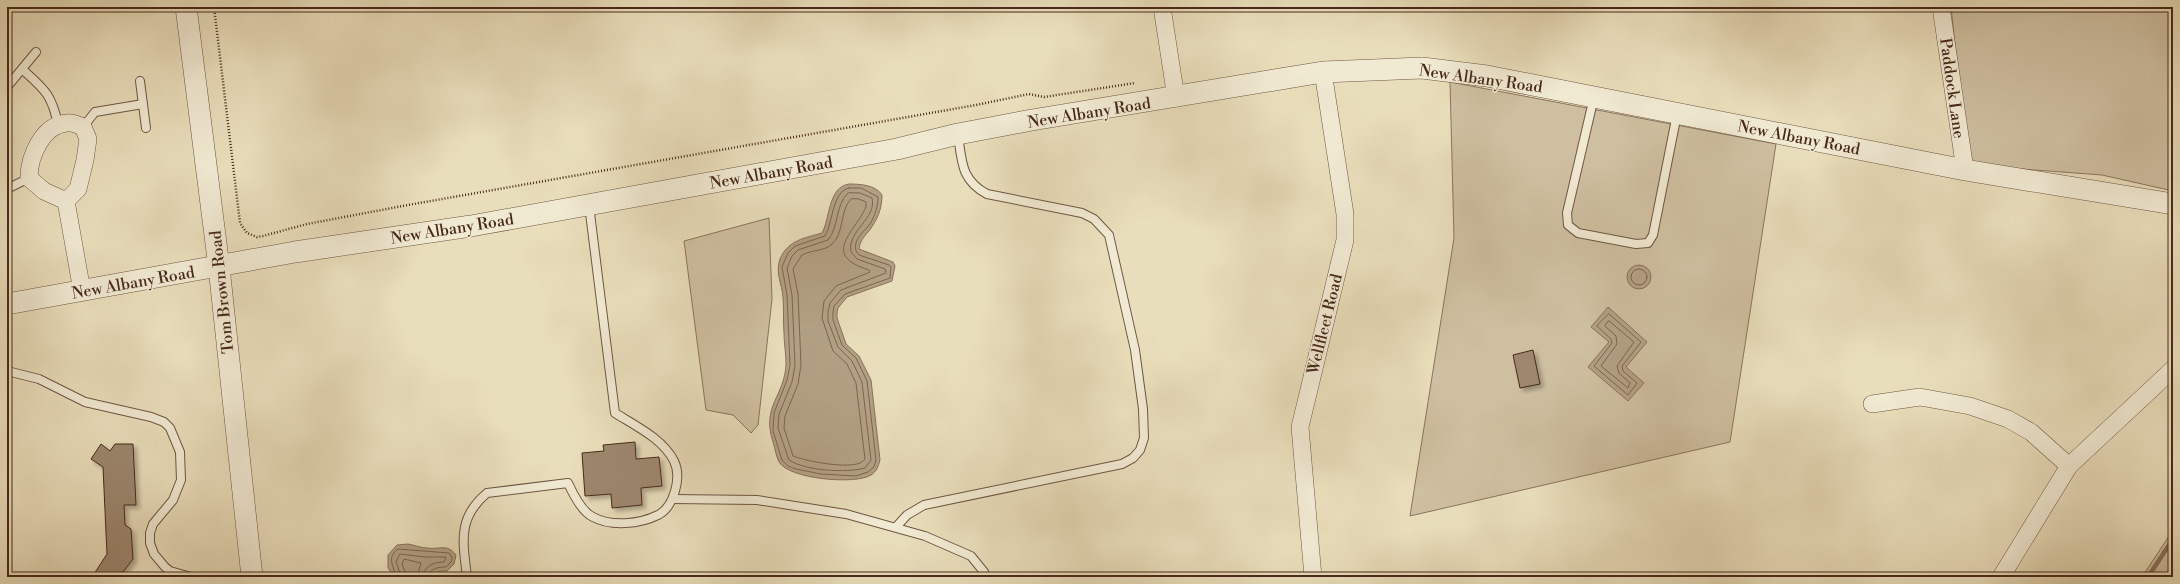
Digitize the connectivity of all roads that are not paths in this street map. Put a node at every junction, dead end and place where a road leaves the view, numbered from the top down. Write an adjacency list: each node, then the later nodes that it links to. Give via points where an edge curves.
1 (186, 7): 23 (street, Tom Brown Road)
2 (1162, 7): 10 (street)
3 (1941, 7): 17 (street, Paddock Lane)
4 (36, 52): 5 (lane)
5 (22, 69): 8 (lane); 13 (lane, via 46,91 55,108)
6 (1323, 72): 9 (street, New Albany Road, via 1422,68 1487,76); 10 (street, New Albany Road); 36 (street, Wellfleet Road, via 1345,214 1345,240 1300,427)
7 (140, 81): 11 (lane)
8 (7, 87)
9 (1594, 97): 12 (street, New Albany Road); 12 (lane, via 1567,213 1568,225 1578,233 1636,244 1648,243 1653,235)
10 (1176, 98): 16 (street, New Albany Road)
11 (143, 104): 14 (lane, via 95,112); 15 (lane)
12 (1677, 113): 17 (street, New Albany Road)
13 (58, 125): 14 (street, via 69,122); 18 (street, via 45,134 35,149 29,164)
14 (83, 127): 20 (street, via 88,139 85,160 78,189)
15 (146, 128)
16 (958, 134): 21 (street, New Albany Road, via 897,149); 31 (lane, via 966,174 974,187 987,194 1082,213 1094,219 1109,236 1135,350 1144,416 1144,438 1140,450 1133,458 1122,464 924,505 907,515)
17 (1965, 170): 22 (street, New Albany Road)
18 (29, 178): 19 (lane); 20 (street, via 44,191)
19 (7, 189)
20 (66, 201): 24 (street)
21 (589, 204): 23 (street, New Albany Road, via 471,226 295,252); 30 (lane, via 615,413 662,445 675,462 677,483)
22 (2173, 204)
23 (219, 267): 24 (street, New Albany Road); 33 (street, Tom Brown Road)
24 (82, 291): 25 (street, New Albany Road)
25 (7, 304)
26 (2173, 369): 29 (street)
27 (7, 370): 32 (lane, via 39,379 86,402 151,417 164,422 170,428 180,452 181,480 173,500 153,524 150,543 154,554 165,567)
28 (1872, 404): 29 (street, via 1920,396 1970,406 2008,419 2031,432)
29 (2069, 466): 37 (street)
30 (673, 500): 31 (lane, via 757,500 846,514); 34 (lane, via 659,515 628,523 609,524 591,517 574,496 568,483 487,493 467,517 463,531)
31 (896, 527): 35 (lane, via 971,556)
32 (192, 577)
33 (252, 577)
34 (467, 577)
35 (985, 577)
36 (1313, 577)
37 (2001, 577)

